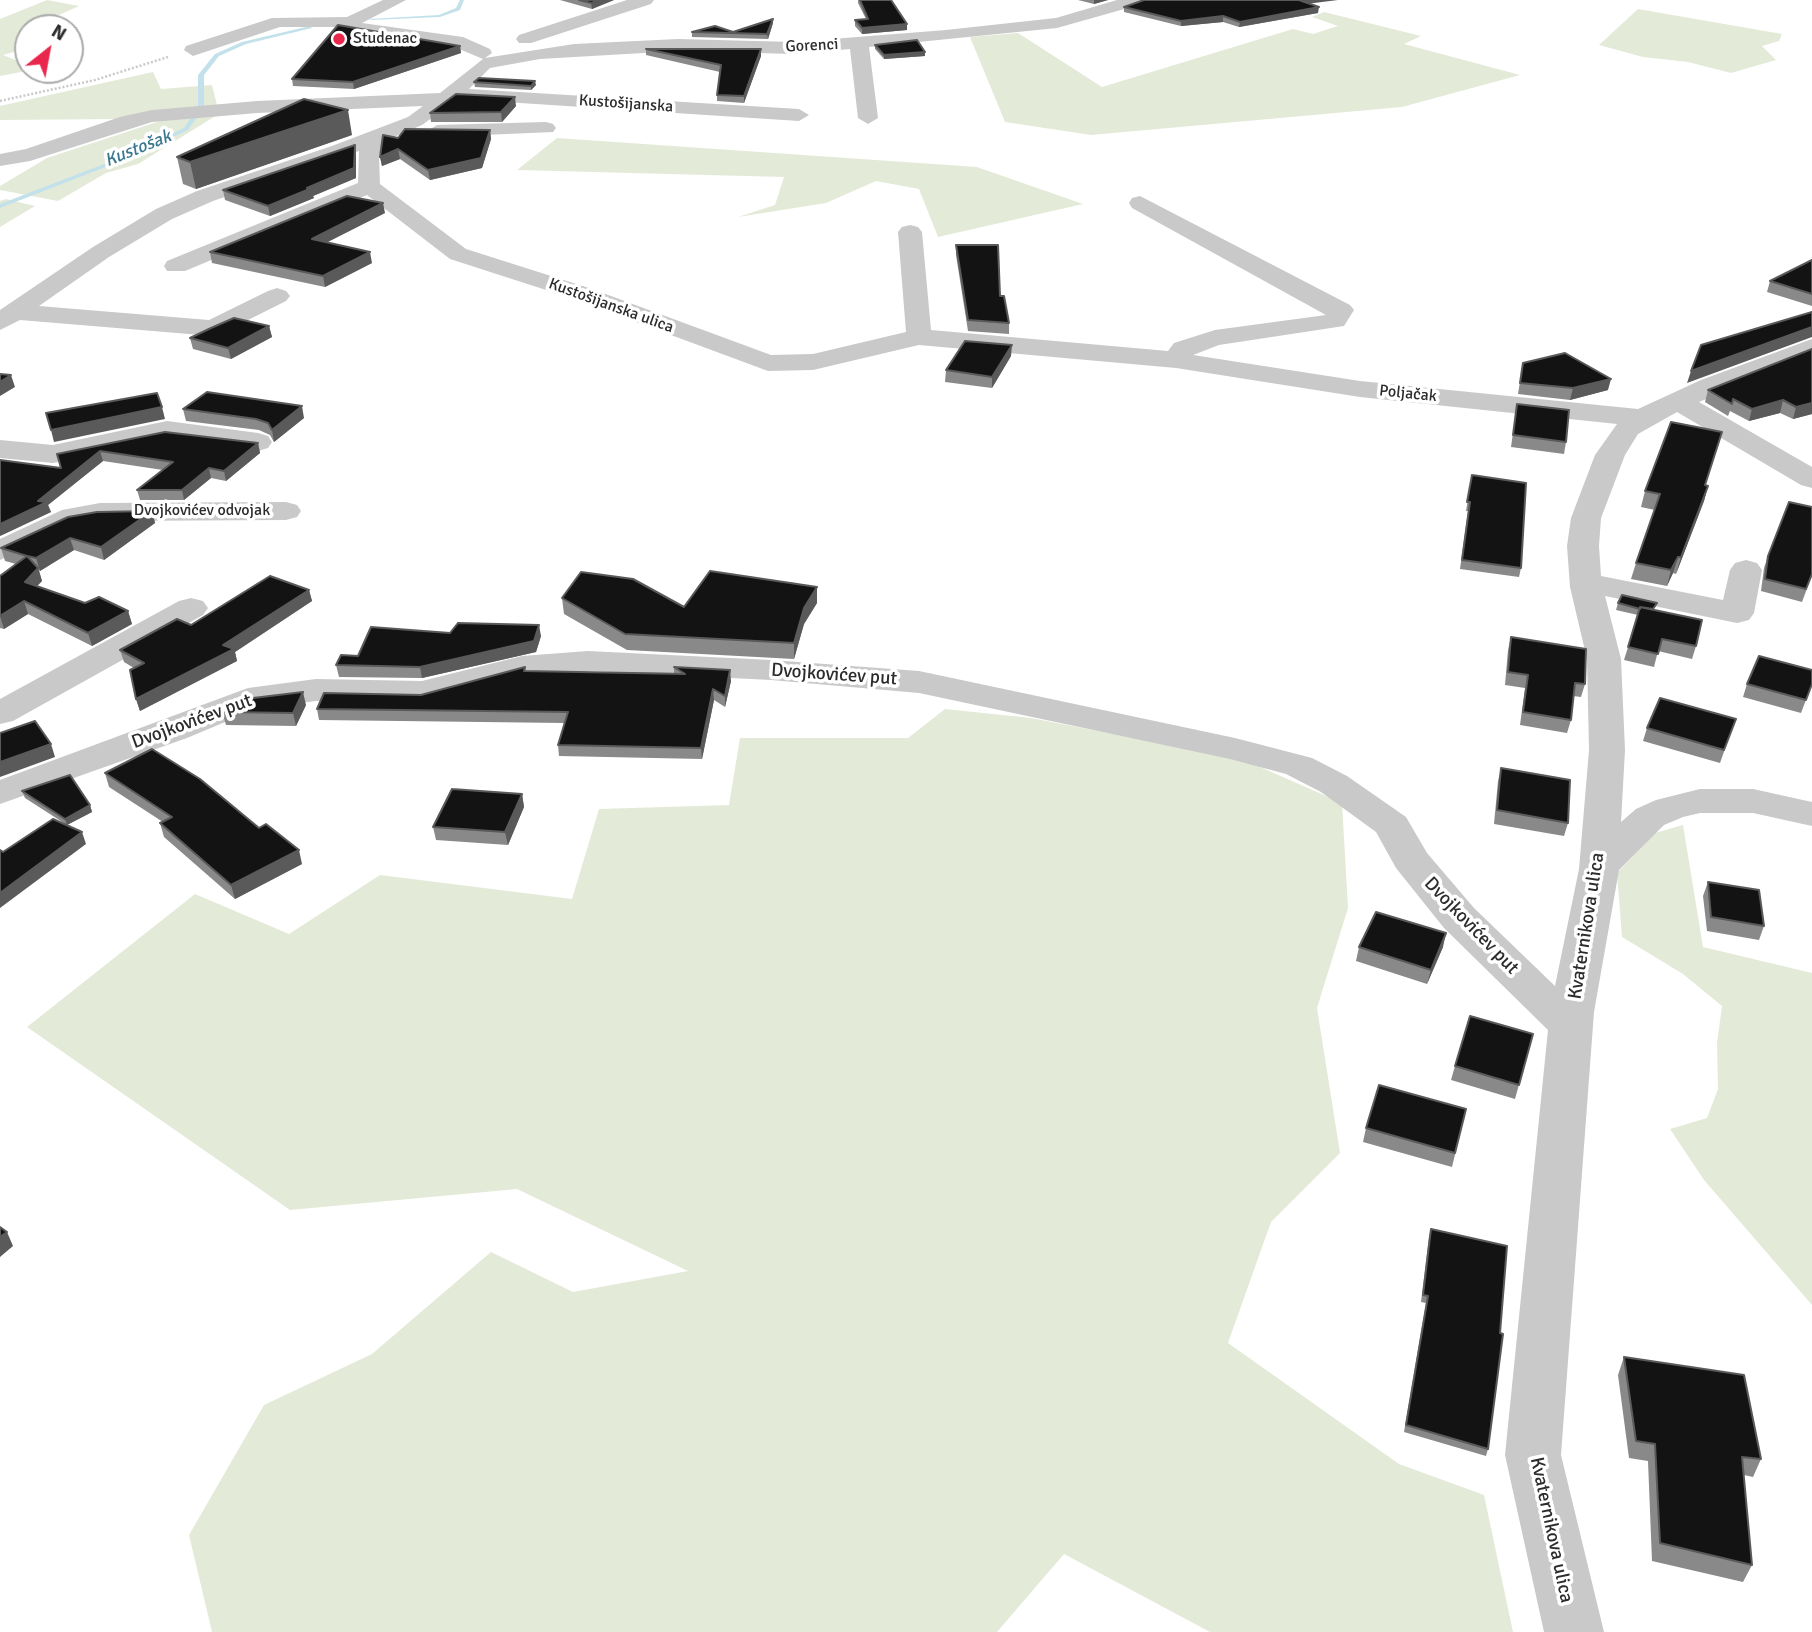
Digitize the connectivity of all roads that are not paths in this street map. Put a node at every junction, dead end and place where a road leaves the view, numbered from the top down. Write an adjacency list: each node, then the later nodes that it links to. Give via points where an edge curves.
1 (300, 0): 5 (street)
2 (397, 0): 6 (street)
3 (645, 0): 9 (street)
4 (1136, 0): 7 (street, Gorenci, via 1057,23)
5 (278, 22): 6 (street); 8 (street)
6 (350, 22): 9 (street, via 359,29 456,41)
7 (859, 43): 9 (street, Gorenci, via 773,48 678,44); 12 (street)
8 (193, 50)
9 (484, 58): 10 (street)
10 (449, 96): 11 (street, Kustošijanska); 14 (street); 16 (street, Kustošijanska, via 188,111 127,121 59,146)
11 (799, 115)
12 (868, 118)
13 (546, 128): 14 (street)
14 (400, 129): 15 (street)
15 (372, 140): 17 (street); 22 (street, via 164,214)
16 (0, 160)
17 (369, 186): 20 (street); 24 (street, Kustošijanska ulica, via 458,254 583,294 768,363 813,362)
18 (1140, 203): 27 (street, via 1341,310 1335,321 1215,338 1183,349)
19 (910, 232): 24 (street)
20 (176, 266)
21 (277, 296): 23 (street)
22 (7, 317): 23 (street)
23 (213, 328): 25 (street)
24 (919, 337): 27 (street, Poljačak)
25 (183, 345)
26 (1812, 346): 28 (street, Kvaternikova ulica)
27 (1176, 360): 29 (street, Poljačak, via 1360,388)
28 (1678, 401): 29 (street, Kvaternikova ulica); 32 (street)
29 (1642, 418): 36 (street, Kvaternikova ulica, via 1619,439 1594,494 1583,546)
30 (258, 442): 31 (street, via 167,430 52,454)
31 (0, 449)
32 (1812, 479)
33 (286, 511): 34 (street, Dvojkovićev odvojak, via 100,512 62,519)
34 (0, 551)
35 (1746, 570): 36 (street, via 1737,613)
36 (1586, 583): 41 (street, Kvaternikova ulica, via 1604,659 1607,701)
37 (191, 608): 38 (street)
38 (0, 713)
39 (0, 793): 42 (street, Dvojkovićev put, via 248,699 316,690 422,692 522,666 588,661 919,682 1235,749 1299,766 1334,784 1392,825 1410,859 1459,918)
40 (1812, 814): 41 (street, via 1753,801 1700,801 1670,808 1650,817)
41 (1599, 869): 42 (street, Kvaternikova ulica)
42 (1571, 1026): 43 (street, Kvaternikova ulica, via 1533,1455)
43 (1574, 1632)

